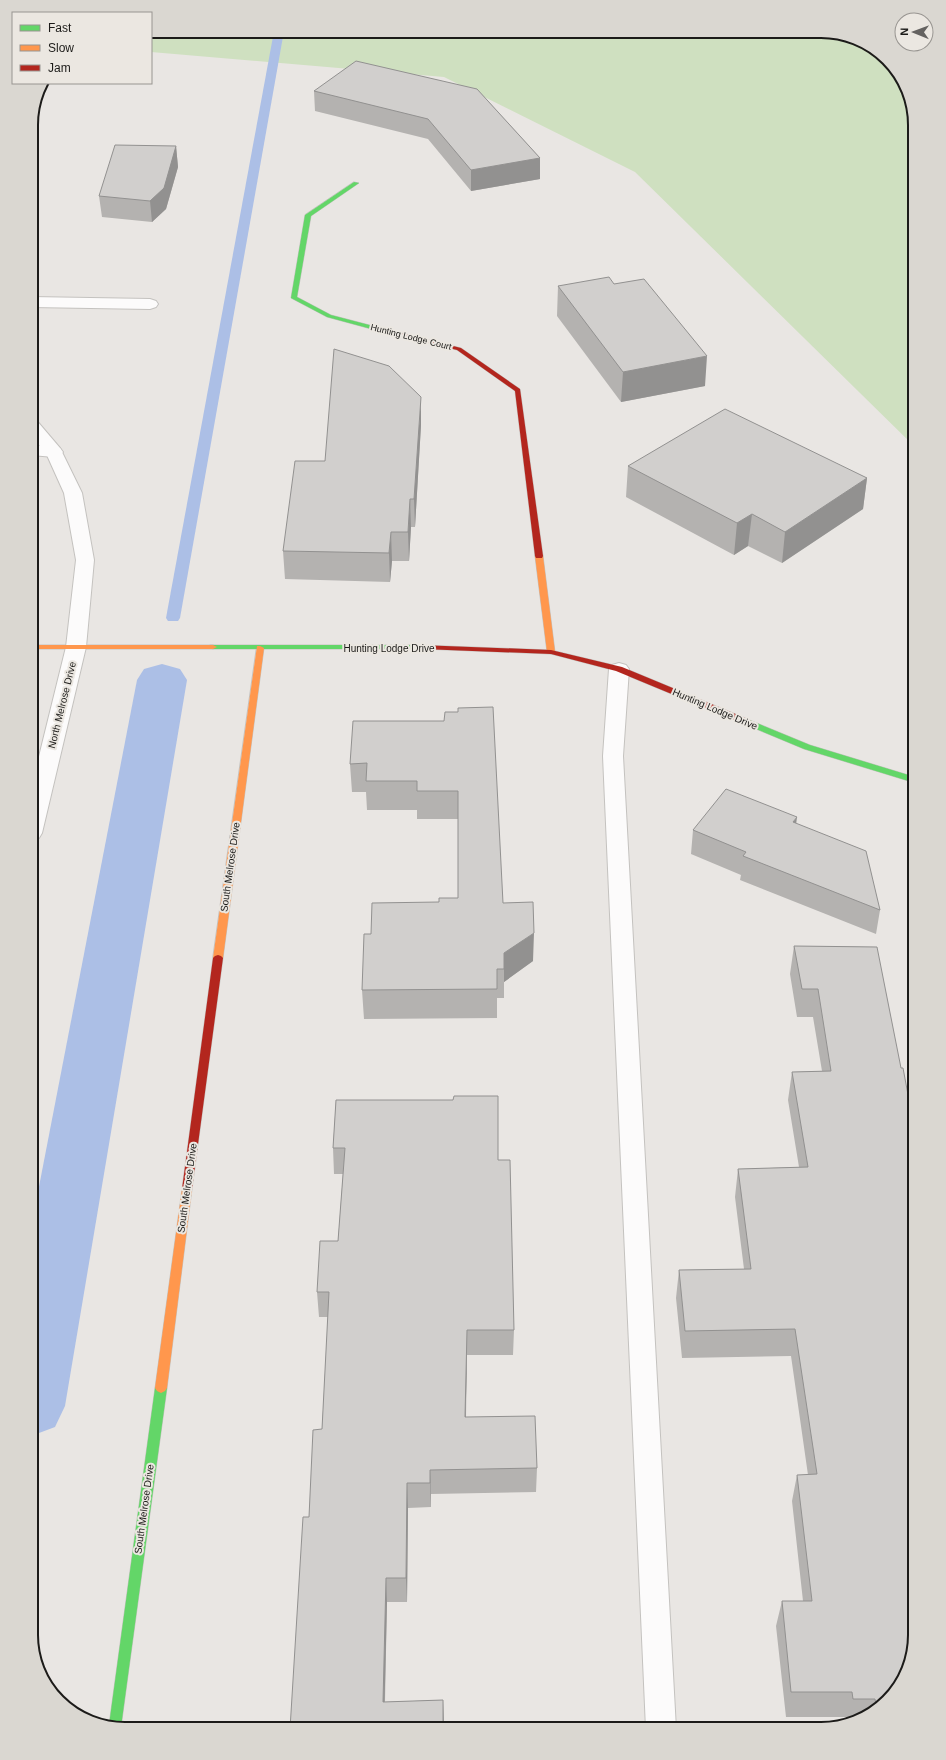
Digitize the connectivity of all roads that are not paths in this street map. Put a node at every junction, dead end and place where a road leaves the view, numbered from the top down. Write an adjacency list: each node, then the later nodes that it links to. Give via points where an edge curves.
1 (356, 183): 10 (street, Hunting Lodge Court, via 308,216 294,298 329,316 459,349 518,390)
2 (38, 302): 3 (street)
3 (150, 304)
4 (38, 433): 6 (street)
5 (38, 451): 6 (street)
6 (54, 452): 8 (street, via 73,493 85,560)
7 (38, 647): 8 (street, Hunting Lodge Drive)
8 (76, 647): 9 (street, Hunting Lodge Drive); 13 (street, North Melrose Drive)
9 (260, 648): 10 (street, Hunting Lodge Drive, via 422,647); 14 (street, South Melrose Drive)
10 (551, 652): 11 (street, Hunting Lodge Drive)
11 (619, 669): 12 (street, Hunting Lodge Drive, via 807,747); 15 (street, via 613,756)
12 (908, 778)
13 (38, 804)
14 (115, 1721)
15 (661, 1722)

